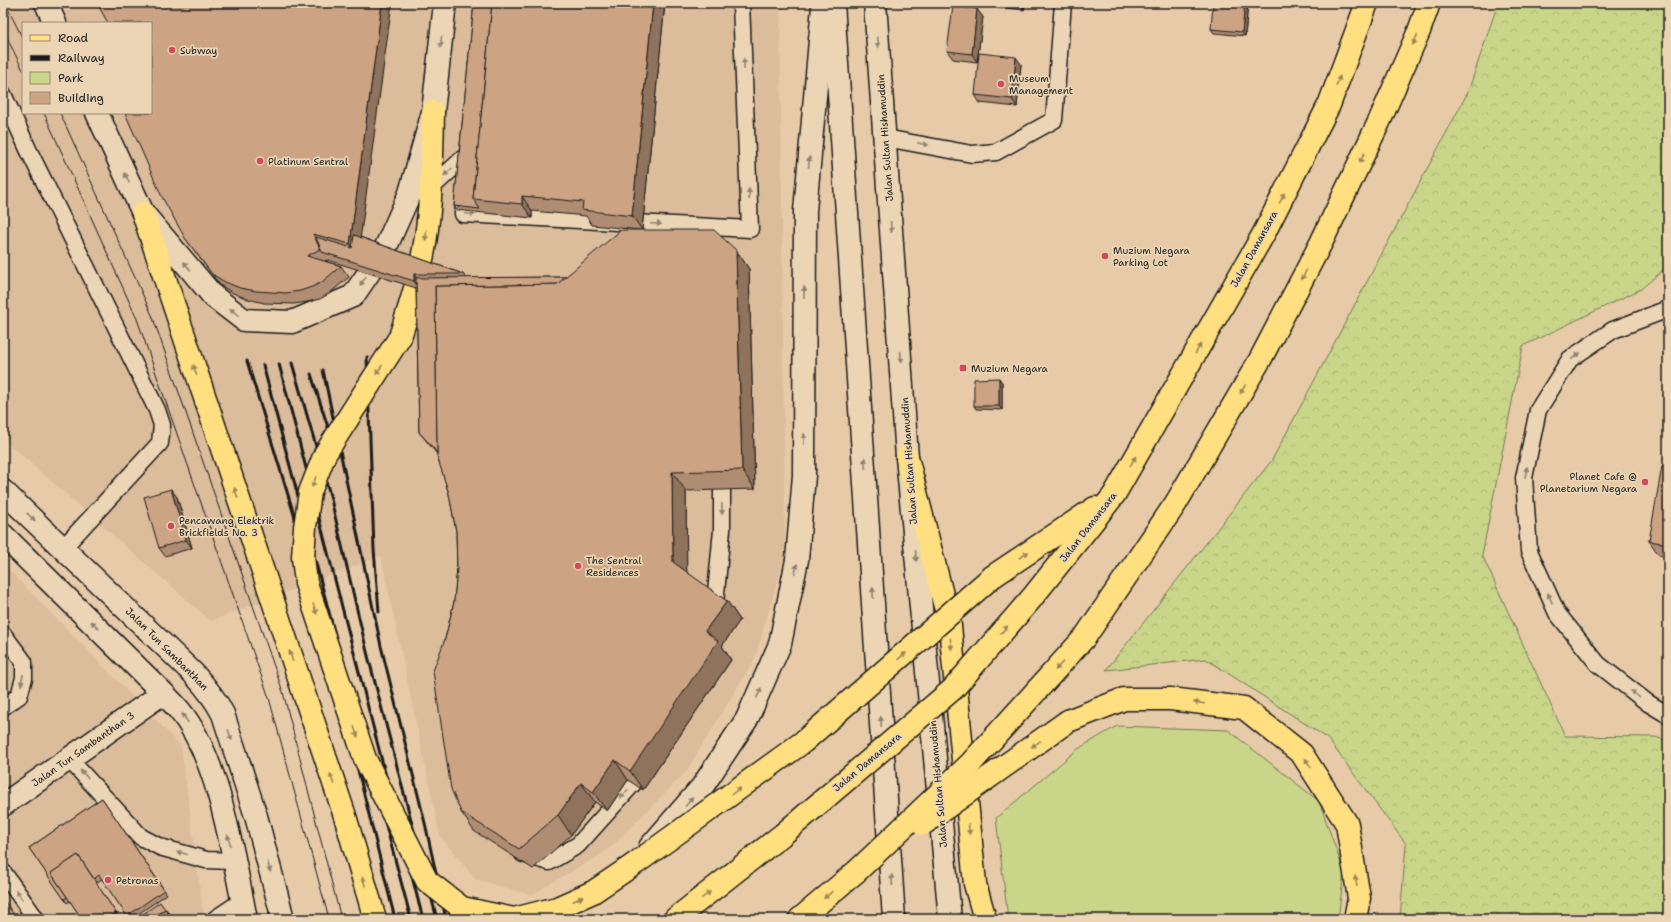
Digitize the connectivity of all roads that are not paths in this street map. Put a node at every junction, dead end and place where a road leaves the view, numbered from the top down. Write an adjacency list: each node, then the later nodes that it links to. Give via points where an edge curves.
1 (46, 3): 10 (main road)
2 (445, 3): 12 (main road, one-way to 12)
3 (741, 3): 16 (lane, one-way to 3, via 463,214 750,229)
4 (823, 3): 36 (main road, one-way to 4, via 702,787 748,719 780,644 797,560 804,475 805,211)
5 (834, 3): 46 (main road, one-way to 5)
6 (875, 3): 15 (main road, Jalan Sultan Hishamuddin, one-way to 15)
7 (1063, 3): 15 (lane, one-way to 7, via 972,154 996,152 1054,120)
8 (1367, 3): 23 (main road, Jalan Damansara, one-way to 8, via 1263,235 1329,105)
9 (1429, 3): 37 (main road, one-way to 37, bridge, via 1379,122 1321,243 1262,358 1176,503 1085,637 971,763)
10 (55, 22)
11 (3, 94): 25 (lane, via 162,425 160,443)
12 (433, 112): 17 (main road); 18 (main road, one-way to 18, bridge, via 410,193 385,249 353,296 292,322 244,320 212,296)
13 (97, 114): 18 (main road, one-way to 13)
14 (471, 132): 16 (lane)
15 (884, 138): 21 (main road, Jalan Sultan Hishamuddin, one-way to 21)
16 (468, 154): 17 (lane, one-way to 17)
17 (431, 188): 36 (main road, one-way to 36, bridge, via 413,314 325,454 310,492 303,557 306,582 365,760 427,881 462,908 514,919 557,908 593,892)
18 (143, 213): 43 (main road, one-way to 18, via 345,816)
19 (1668, 309): 30 (lane, one-way to 19, via 1648,704 1598,664 1557,613 1529,551 1524,478 1538,410 1570,359 1613,330)
20 (722, 451): 26 (lane, one-way to 26, via 722,530)
21 (907, 457): 47 (main road, Jalan Sultan Hishamuddin, one-way to 47); 48 (main road, one-way to 48, via 950,626 975,884)
22 (3, 491): 25 (main road, Jalan Tun Sambanthan, one-way to 25)
23 (1114, 495): 36 (main road, one-way to 23, bridge, via 803,742 992,577); 44 (main road, Jalan Damansara, one-way to 23, bridge, via 782,835 953,689 1031,599)
24 (3, 535): 28 (main road, one-way to 24)
25 (64, 548): 42 (main road, Jalan Tun Sambanthan, one-way to 42, via 193,673 217,703 223,714 256,816)
26 (712, 632)
27 (3, 634): 29 (lane, one-way to 29, via 24,662 24,678 18,696)
28 (163, 693): 32 (main road, Jalan Tun Sambanthan 3); 35 (main road, one-way to 28, via 208,762 180,711)
29 (3, 707)
30 (1668, 715)
31 (659, 752): 34 (lane, one-way to 34, via 578,845 549,862 521,854)
32 (70, 758): 33 (main road, Jalan Tun Sambanthan 3); 35 (lane, one-way to 32, via 206,860 160,847 141,838)
33 (3, 805)
34 (509, 844)
35 (234, 861): 39 (main road)
36 (636, 864)
37 (857, 871): 45 (main road, one-way to 45); 49 (main road, one-way to 37, bridge, via 1359,898 1347,824 1302,754 1244,708 1170,700 1124,699 1068,721)
38 (3, 872): 40 (lane, one-way to 38)
39 (244, 910): 41 (lane)
40 (36, 919)
41 (215, 919)
42 (283, 919)
43 (375, 919)
44 (675, 919)
45 (800, 919)
46 (894, 919)
47 (950, 919)
48 (985, 919)
49 (1355, 919)

